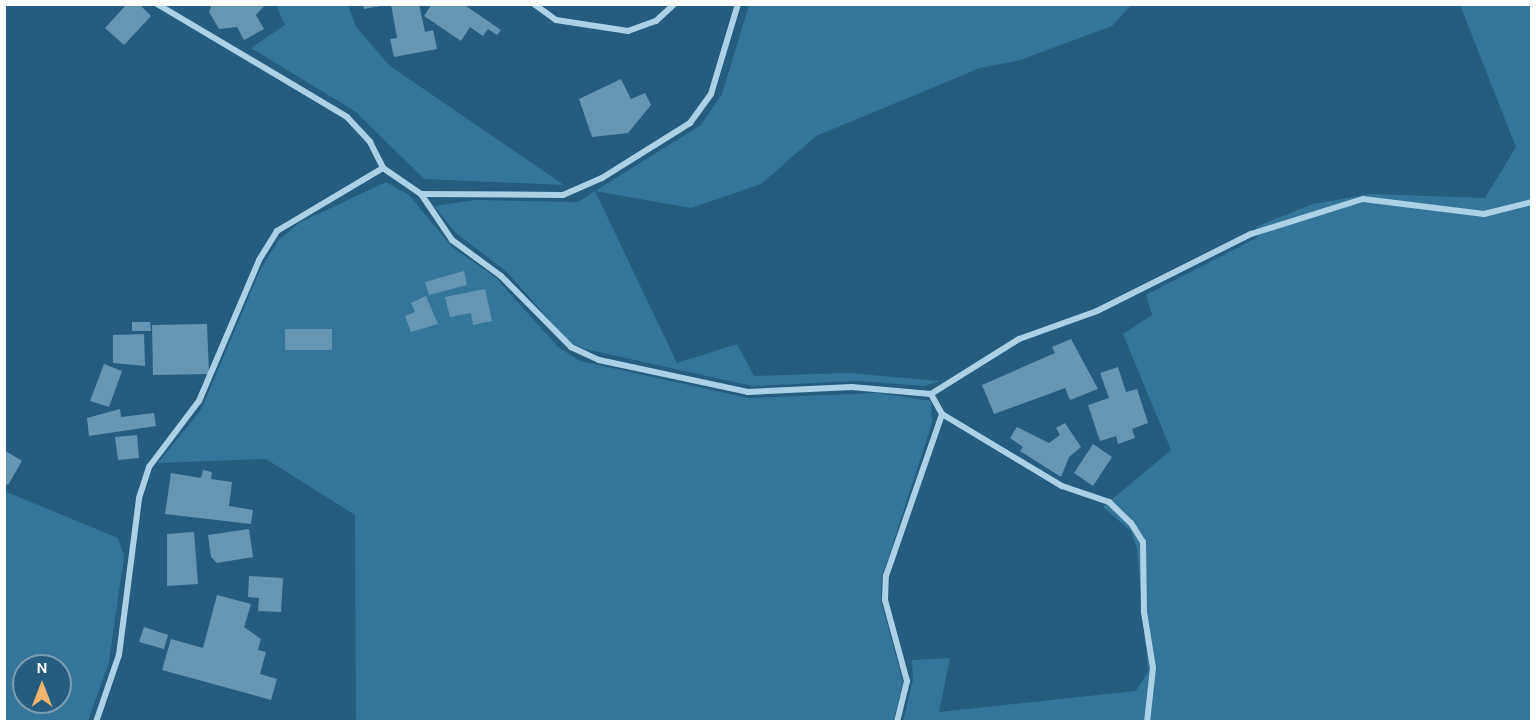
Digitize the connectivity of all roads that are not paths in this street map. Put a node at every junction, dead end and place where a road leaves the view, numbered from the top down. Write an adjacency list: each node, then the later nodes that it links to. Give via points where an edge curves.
1 (157, 4): 5 (street, via 348,117 370,142)
2 (534, 4): 3 (street, via 556,20 628,31 656,21)
3 (674, 4)
4 (738, 4): 6 (street, via 711,94 690,123 602,178 563,195)
5 (383, 168): 6 (street); 10 (street, via 277,231 259,260 199,402 149,467 139,498 119,655)
6 (421, 195): 8 (street, via 452,240 501,276 570,347 589,357 748,392 852,387)
7 (1532, 202): 8 (street, via 1484,214 1363,199 1251,234 1118,302 1019,339)
8 (931, 394): 9 (street)
9 (942, 414): 11 (street, via 886,576 885,600 907,681); 12 (street, via 1062,486 1101,498 1131,523 1143,542 1144,612 1153,668)
10 (96, 722)
11 (897, 722)
12 (1146, 722)

